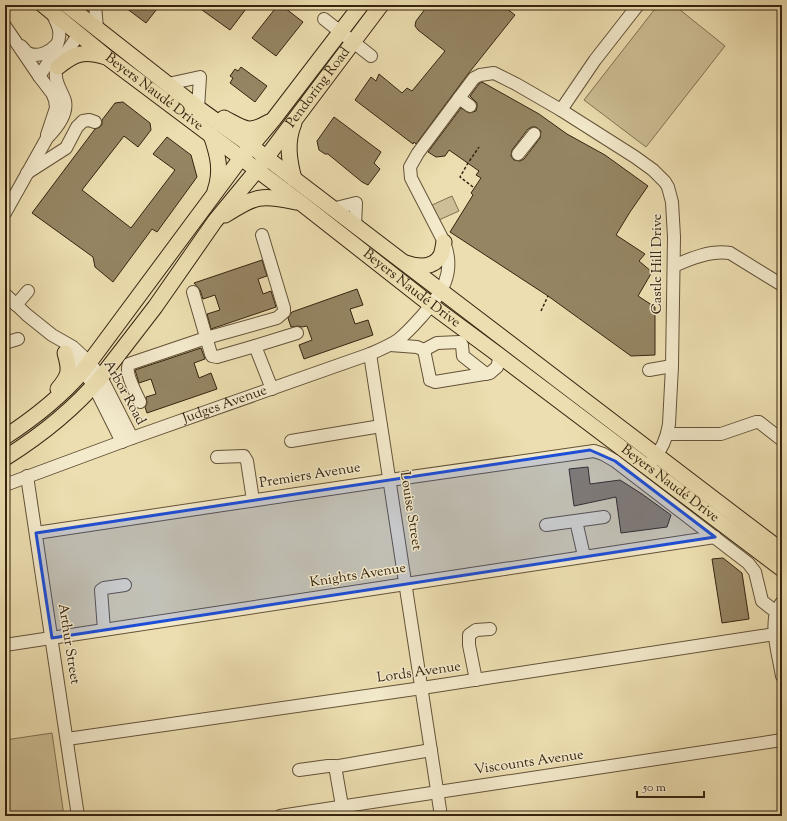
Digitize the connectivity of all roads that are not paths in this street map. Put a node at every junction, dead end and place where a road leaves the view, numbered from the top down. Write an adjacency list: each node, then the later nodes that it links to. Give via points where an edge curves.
1 (90, 5): 7 (street)
2 (94, 5): 10 (street)
3 (361, 5): 11 (main road, Pendoring Road)
4 (381, 5): 15 (main road, Pendoring Road)
5 (638, 5): 24 (street)
6 (49, 7): 12 (main road, Beyers Naudé Drive); 14 (street, via 59,30)
7 (71, 8): 10 (main road, Beyers Naudé Drive)
8 (324, 19): 11 (street)
9 (5, 26): 13 (street)
10 (97, 28): 20 (main road, Beyers Naudé Drive)
11 (340, 32): 15 (street); 26 (main road, Pendoring Road)
12 (79, 34): 18 (main road, Beyers Naudé Drive); 19 (street)
13 (16, 41): 16 (street); 19 (street)
14 (59, 43): 16 (street, via 50,52 40,55); 19 (street)
15 (353, 43): 17 (street); 25 (main road, Pendoring Road)
16 (28, 53): 19 (street)
17 (371, 56)
18 (108, 58): 19 (main road, via 95,53 81,53); 29 (main road, Beyers Naudé Drive)
19 (47, 71): 30 (street, via 56,105); 30 (street, via 56,76 65,101 64,112 55,130)
20 (168, 84): 23 (main road, Beyers Naudé Drive); 23 (street, via 200,77)
21 (459, 98): 22 (street); 24 (street, Castle Hill Drive, via 474,78 494,73); 43 (street, Castle Hill Drive, via 418,153 410,170 412,181)
22 (470, 106)
23 (200, 109): 26 (main road, via 250,130); 31 (main road, Beyers Naudé Drive)
24 (561, 110): 45 (street, Castle Hill Drive, via 635,157 665,182 672,202)
25 (298, 113): 35 (main road, Pendoring Road); 37 (main road, via 291,130 289,146 289,161)
26 (273, 120): 31 (main road, Pendoring Road)
27 (95, 122): 32 (street, via 89,120 81,123)
28 (534, 134): 33 (street)
29 (211, 135): 34 (main road, Beyers Naudé Drive); 38 (main road, via 219,167)
30 (45, 141): 32 (street, via 56,149); 36 (street)
31 (251, 146): 34 (main road, Pendoring Road); 35 (main road, Beyers Naudé Drive)
32 (66, 148): 36 (street)
33 (518, 154)
34 (242, 158): 35 (main road, Beyers Naudé Drive); 38 (main road)
35 (261, 164): 37 (main road, Beyers Naudé Drive); 39 (main road, Beyers Naudé Drive); 41 (main road)
36 (26, 173): 40 (street)
37 (294, 179): 44 (main road, Beyers Naudé Drive)
38 (214, 196): 66 (main road, via 166,250)
39 (301, 203): 41 (main road, via 277,198 258,198); 52 (main road, Beyers Naudé Drive)
40 (5, 211)
41 (216, 221): 69 (main road)
42 (262, 235): 56 (street, via 284,312 277,318)
43 (444, 242): 44 (main road, via 442,254 435,262 416,266); 49 (street, Castle Hill Drive, via 449,261)
44 (403, 262): 49 (main road, Beyers Naudé Drive)
45 (674, 266): 46 (street, via 691,258 722,252 730,253); 65 (street, Castle Hill Drive)
46 (782, 285)
47 (28, 291): 51 (street)
48 (193, 292): 56 (street)
49 (441, 292): 52 (street, Castle Hill Drive); 83 (main road, Beyers Naudé Drive)
50 (5, 294): 51 (street, Arbor Road)
51 (16, 305): 55 (street, Arbor Road)
52 (432, 305): 53 (street, Judges Avenue); 64 (main road, Beyers Naudé Drive)
53 (412, 328): 59 (street, Judges Avenue); 61 (street)
54 (297, 333): 60 (street)
55 (52, 335): 62 (street, Arbor Road); 66 (street, Arbor Road, via 73,347)
56 (206, 338): 60 (street, via 212,356); 71 (street, via 129,364 128,373)
57 (18, 339): 58 (street)
58 (5, 343)
59 (390, 344): 61 (street); 63 (street, Judges Avenue)
60 (255, 346): 70 (street)
61 (420, 348): 68 (street, via 437,343 461,342 463,356); 68 (street, via 433,382)
62 (65, 353): 66 (street, Arbor Road); 72 (main road, via 69,365 68,373)
63 (370, 354): 70 (street, Judges Avenue); 73 (street, Louise Street)
64 (500, 356): 68 (street, via 496,368); 83 (main road, Beyers Naudé Drive)
65 (672, 366): 67 (street); 76 (street, Castle Hill Drive)
66 (86, 367): 69 (street, Arbor Road); 72 (main road)
67 (649, 370)
68 (486, 374)
69 (98, 381): 78 (street, Arbor Road); 82 (main road, via 64,414)
70 (272, 389): 78 (street, Judges Avenue)
71 (140, 402)
72 (43, 411): 77 (main road)
73 (381, 426): 80 (street); 85 (street, Louise Street)
74 (782, 426): 75 (street)
75 (769, 430): 76 (street, via 756,422 721,434); 79 (street)
76 (667, 434): 83 (street, Castle Hill Drive)
77 (5, 437)
78 (127, 440): 84 (street, Judges Avenue)
79 (782, 440)
80 (291, 441)
81 (217, 457): 87 (street, via 244,456)
82 (5, 458)
83 (652, 461): 93 (main road, Beyers Naudé Drive); 95 (main road, Beyers Naudé Drive)
84 (27, 476): 86 (street, Judges Avenue); 91 (street, Arthur Street)
85 (390, 480): 87 (street, Premiers Avenue); 92 (street, Premiers Avenue, via 590,450 615,461); 96 (street, Louise Street)
86 (5, 485)
87 (253, 500): 91 (street, Premiers Avenue)
88 (604, 517): 89 (street)
89 (576, 521): 90 (street); 94 (street)
90 (546, 525)
91 (36, 533): 102 (street, Arthur Street)
92 (715, 537): 94 (street, Knights Avenue); 98 (street, via 753,568 762,601)
93 (782, 551)
94 (584, 556): 96 (street, Knights Avenue)
95 (782, 569)
96 (406, 584): 100 (street, Knights Avenue); 107 (street, Louise Street)
97 (125, 585): 100 (street, via 101,590)
98 (779, 607): 101 (street)
99 (490, 629): 106 (street, via 476,630 469,635)
100 (104, 630): 102 (street, Knights Avenue)
101 (775, 634): 104 (street); 106 (street, Lords Avenue)
102 (52, 638): 103 (street, Knights Avenue); 108 (street, Arthur Street)
103 (5, 645)
104 (781, 658): 105 (street)
105 (782, 676)
106 (476, 680): 107 (street, Lords Avenue)
107 (422, 688): 108 (street, Lords Avenue); 110 (street, Louise Street)
108 (67, 739): 115 (street, Arthur Street)
109 (782, 740): 113 (street, Viscounts Avenue)
110 (431, 750): 111 (street); 113 (street, Louise Street)
111 (339, 766)
112 (299, 770): 114 (street, via 335,766)
113 (437, 792): 114 (street, Viscounts Avenue); 117 (street, Louise Street)
114 (342, 806): 116 (street, Viscounts Avenue)
115 (78, 816)
116 (280, 816)
117 (441, 816)

